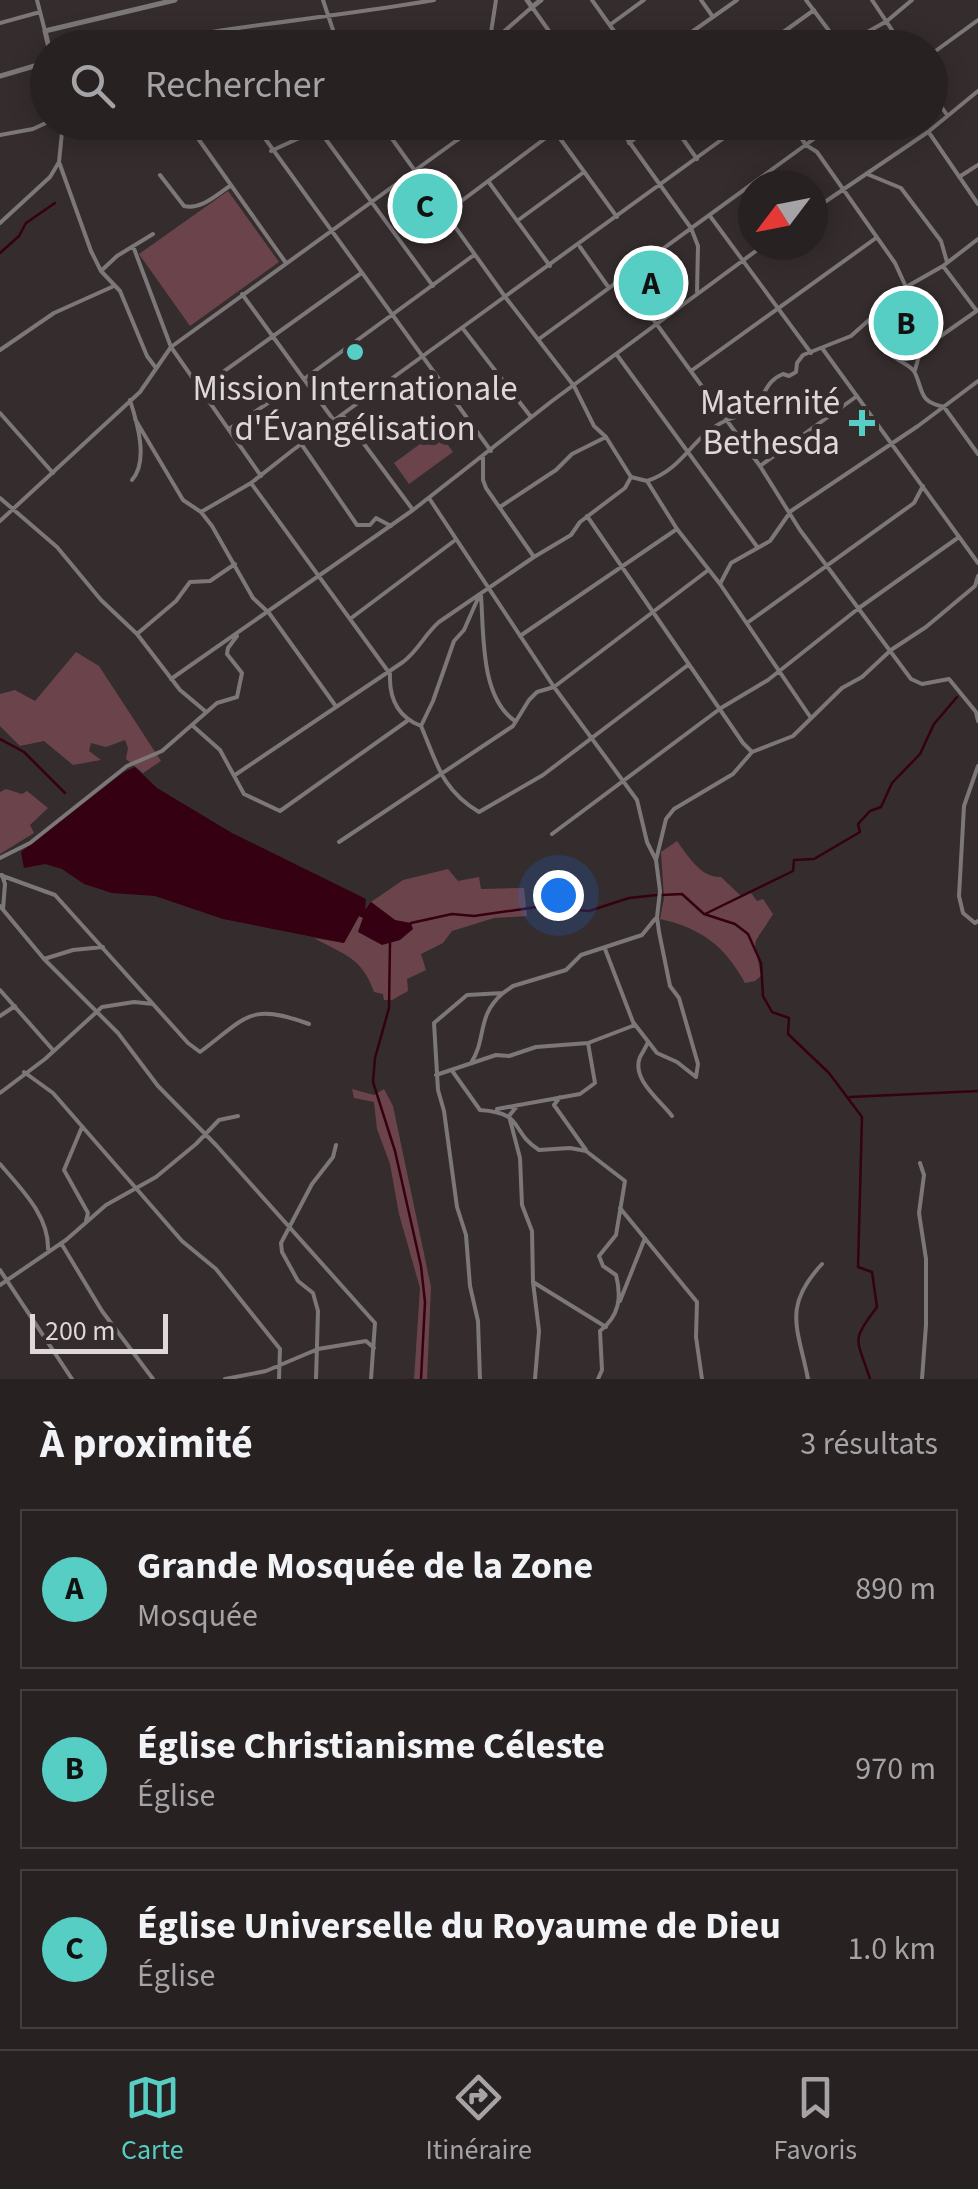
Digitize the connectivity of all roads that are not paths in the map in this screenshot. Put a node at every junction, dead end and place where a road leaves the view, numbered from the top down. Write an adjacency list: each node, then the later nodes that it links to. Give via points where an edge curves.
1 (38, 0): 18 (street)
2 (136, 0): 16 (street)
3 (174, 0): 16 (street)
4 (323, 0): 20 (street)
5 (434, 0): 20 (street)
6 (496, 0): 29 (street)
7 (541, 0): 15 (street)
8 (592, 0): 24 (street)
9 (644, 0): 24 (street)
10 (701, 0): 19 (street)
11 (737, 0): 19 (street)
12 (806, 0): 17 (street)
13 (872, 0): 22 (street)
14 (912, 0): 22 (street)
15 (529, 3): 30 (street); 31 (street)
16 (142, 8): 26 (street)
17 (814, 10): 34 (street); 35 (street)
18 (40, 12): 23 (street); 25 (street)
19 (713, 17): 33 (street)
20 (328, 18): 27 (street); 28 (street)
21 (978, 20): 38 (street)
22 (887, 21): 36 (street); 37 (street)
23 (0, 23)
24 (610, 24): 32 (street)
25 (45, 30)
26 (49, 30)
27 (228, 30)
28 (332, 30)
29 (494, 30)
30 (505, 30)
31 (548, 30)
32 (614, 30)
33 (695, 30)
34 (786, 30)
35 (828, 30)
36 (871, 30)
37 (893, 30)
38 (948, 42)
39 (30, 67): 40 (street)
40 (0, 76)
41 (978, 92): 42 (street)
42 (948, 114)
43 (30, 130): 44 (street)
44 (0, 135)
45 (61, 140): 65 (street)
46 (200, 140): 73 (street)
47 (264, 140): 63 (street)
48 (297, 140): 63 (street)
49 (327, 140): 77 (street)
50 (392, 140): 67 (street)
51 (458, 140): 67 (street)
52 (544, 140): 72 (street)
53 (561, 140): 68 (street)
54 (633, 140): 61 (street)
55 (684, 140): 64 (street)
56 (722, 140): 64 (street)
57 (803, 140): 62 (street)
58 (813, 140): 62 (street)
59 (916, 140): 70 (street)
60 (934, 140): 71 (street)
61 (630, 142): 74 (street)
62 (806, 145): 75 (street); 80 (street)
63 (271, 151): 85 (street)
64 (697, 159): 74 (street)
65 (59, 162): 83 (street); 97 (street)
66 (978, 165): 71 (street)
67 (412, 170): 77 (street); 79 (street)
68 (584, 172): 81 (street); 82 (street)
69 (160, 174): 73 (street, via 189,208)
70 (866, 174): 75 (street); 95 (street, via 901,188 940,241)
71 (959, 177): 78 (street)
72 (488, 181): 79 (street); 82 (street)
73 (230, 186): 94 (street)
74 (661, 186): 81 (street); 84 (street)
75 (842, 190): 76 (street); 87 (street)
76 (828, 200)
77 (371, 201): 85 (street); 101 (street)
78 (978, 204)
79 (444, 214): 92 (street)
80 (709, 215): 84 (street); 91 (street)
81 (617, 217): 89 (street)
82 (517, 221): 96 (street)
83 (0, 223)
84 (692, 228): 99 (street); 106 (street)
85 (329, 231): 94 (street); 98 (street)
86 (153, 234): 90 (street)
87 (876, 238): 102 (street); 108 (street)
88 (978, 240): 95 (street)
89 (578, 245): 96 (street); 103 (street)
90 (133, 246): 97 (street); 117 (street)
91 (738, 253)
92 (474, 256): 101 (street); 107 (street)
93 (743, 260): 106 (street); 108 (street)
94 (286, 263): 105 (street)
95 (945, 264): 102 (street); 109 (street)
96 (550, 266): 107 (street)
97 (100, 271): 100 (street)
98 (360, 274): 111 (street); 114 (street)
99 (623, 278): 103 (street); 112 (street)
100 (114, 286): 119 (street, via 54,313); 123 (street)
101 (433, 286): 111 (street)
102 (906, 287): 104 (street)
103 (609, 288): 115 (street)
104 (900, 292): 110 (street); 116 (street)
105 (242, 294): 114 (street); 117 (street)
106 (697, 294): 112 (street)
107 (506, 298): 113 (street); 115 (street)
108 (777, 308): 120 (street); 125 (street)
109 (977, 311): 116 (street)
110 (876, 315): 118 (street, via 851,336); 124 (street, via 890,354)
111 (391, 316): 122 (street); 126 (street)
112 (657, 324): 121 (street); 125 (street)
113 (464, 329): 122 (street); 135 (street)
114 (273, 337): 126 (street); 129 (street)
115 (539, 339): 128 (street)
116 (935, 340): 124 (street, via 922,344)
117 (172, 347): 123 (street); 129 (street)
118 (822, 347): 120 (street); 130 (street)
119 (0, 350)
120 (810, 353): 137 (street, via 796,363 796,372 774,377 754,407)
121 (616, 355): 128 (street); 143 (street)
122 (422, 359): 134 (street); 144 (street)
123 (156, 368): 131 (street)
124 (915, 370): 132 (street, via 922,395)
125 (690, 371): 137 (street)
126 (304, 379): 138 (street); 139 (street)
127 (978, 381): 132 (street)
128 (574, 386): 135 (street); 140 (street, via 585,413)
129 (202, 387): 139 (street)
130 (857, 396): 141 (street); 147 (street)
131 (130, 400): 136 (street); 148 (street)
132 (944, 407): 141 (street); 145 (street)
133 (0, 414): 148 (street)
134 (344, 416): 138 (street); 158 (street)
135 (531, 417): 144 (street)
136 (136, 419): 151 (street, via 140,459); 161 (street, via 183,500)
137 (726, 420): 143 (street); 147 (street)
138 (335, 422): 142 (street)
139 (229, 429): 149 (street)
140 (606, 437): 150 (street); 157 (street)
141 (890, 442): 154 (street); 159 (street)
142 (302, 445): 149 (street); 164 (street, via 356,526 376,518)
143 (688, 448): 152 (street, via 682,461); 168 (street)
144 (491, 451): 146 (street)
145 (977, 451)
146 (484, 456): 155 (street); 157 (street, via 483,480)
147 (760, 466): 159 (street)
148 (53, 473): 160 (street)
149 (261, 476): 153 (street)
150 (631, 477): 152 (street); 162 (street)
151 (132, 480)
152 (647, 481): 165 (street)
153 (251, 484): 161 (street); 176 (street)
154 (923, 485): 166 (street); 172 (street, via 914,503)
155 (428, 497): 158 (street); 167 (street)
156 (0, 498): 160 (street)
157 (500, 507): 169 (street)
158 (412, 510): 164 (street)
159 (790, 510): 168 (street, via 770,542); 172 (street)
160 (12, 511): 163 (street); 186 (street, via 58,547)
161 (201, 512): 171 (street)
162 (587, 516): 169 (street, via 571,535); 173 (street)
163 (0, 520)
164 (391, 526): 176 (street)
165 (677, 529): 173 (street); 174 (street)
166 (959, 537): 170 (street); 180 (street)
167 (454, 541): 178 (street); 183 (street)
168 (758, 548): 177 (street, via 731,563)
169 (534, 557): 178 (street)
170 (978, 562)
171 (236, 564): 182 (street); 186 (street, via 210,582 190,582)
172 (827, 564): 180 (street); 184 (street)
173 (622, 568): 181 (street); 187 (street)
174 (707, 571): 177 (street); 181 (street)
175 (978, 576): 188 (street, via 951,606)
176 (318, 577): 182 (street); 183 (street)
177 (720, 584): 184 (street)
178 (487, 588): 179 (street); 187 (street)
179 (481, 592): 191 (street, via 424,634 414,653); 199 (street, via 492,691); 202 (street)
180 (859, 608): 188 (street); 190 (street)
181 (651, 612): 189 (street); 193 (street)
182 (269, 613): 185 (street); 194 (street)
183 (350, 620): 191 (street)
184 (747, 623): 190 (street)
185 (240, 632): 192 (street); 196 (street, via 227,654 242,672 240,692)
186 (137, 634): 192 (street)
187 (520, 636): 193 (street)
188 (891, 650): 197 (street); 200 (street, via 911,679 954,682)
189 (688, 665): 195 (street); 204 (street)
190 (780, 670): 195 (street); 197 (street)
191 (388, 672): 194 (street); 198 (street, via 390,696)
192 (170, 680): 196 (street)
193 (554, 688): 199 (street, via 537,692); 204 (street)
194 (334, 705): 208 (street)
195 (720, 708): 205 (street); 209 (street)
196 (203, 713): 201 (street); 203 (street)
197 (811, 718): 205 (street, via 794,736)
198 (407, 721): 202 (street); 208 (street, via 280,812 247,796)
199 (515, 721): 207 (street)
200 (978, 721)
201 (193, 726): 203 (street); 212 (street)
202 (420, 726): 207 (street)
203 (204, 732): 208 (street)
204 (590, 737): 207 (street, via 479,812); 209 (street)
205 (752, 752): 213 (street, via 733,774 666,819)
206 (978, 766): 217 (street, via 964,806 959,896 963,913)
207 (438, 773): 211 (street)
208 (235, 774)
209 (621, 782): 210 (street); 213 (street, via 637,800)
210 (552, 834)
211 (339, 842)
212 (0, 858)
213 (656, 860): 216 (street)
214 (1, 874): 215 (street); 218 (street, via 50,891)
215 (2, 908): 220 (street)
216 (657, 916): 219 (street, via 642,935); 230 (street, via 670,986 698,1064 696,1077)
217 (978, 922)
218 (103, 947): 220 (street); 223 (street)
219 (604, 947): 222 (street, via 566,970); 228 (street)
220 (44, 959): 225 (street)
221 (0, 990): 224 (street)
222 (503, 992): 232 (street, via 484,1017); 235 (street, via 467,995 438,1017)
223 (152, 1004): 225 (street); 227 (street, via 200,1052 256,1014 278,1012)
224 (15, 1006): 226 (street); 231 (street)
225 (96, 1012): 231 (street); 244 (street)
226 (0, 1016)
227 (309, 1024)
228 (635, 1025): 229 (street); 230 (street)
229 (588, 1042): 232 (street); 237 (street, via 595,1083)
230 (648, 1042): 242 (street, via 638,1071)
231 (54, 1051): 233 (street)
232 (471, 1063): 234 (street)
233 (24, 1072): 236 (street); 243 (street, via 54,1093)
234 (453, 1072): 235 (street); 239 (street, via 480,1110)
235 (436, 1075): 272 (street, via 466,1235)
236 (0, 1093)
237 (560, 1097): 238 (street); 246 (street, via 554,1105)
238 (518, 1105): 239 (street); 241 (street)
239 (491, 1110): 241 (street)
240 (238, 1116): 244 (street, via 223,1118)
241 (508, 1116): 246 (street, via 539,1150); 259 (street, via 532,1232)
242 (672, 1116)
243 (82, 1127): 249 (street); 252 (street, via 64,1170 88,1213)
244 (204, 1134): 249 (street); 251 (street)
245 (336, 1145): 251 (street)
246 (586, 1151): 250 (street, via 625,1181)
247 (920, 1163): 277 (street)
248 (0, 1164): 255 (street, via 34,1205)
249 (139, 1188): 252 (street); 265 (street, via 182,1241 216,1269 280,1349)
250 (620, 1208): 253 (street); 261 (street, via 616,1235 599,1256 616,1275)
251 (288, 1225): 263 (street, via 375,1323); 264 (street, via 282,1252 313,1293)
252 (84, 1226): 254 (street)
253 (646, 1238): 261 (street); 275 (street, via 697,1302)
254 (61, 1243): 255 (street); 267 (street)
255 (47, 1252): 258 (street)
256 (822, 1264): 276 (street, via 794,1308)
257 (0, 1270): 258 (street)
258 (8, 1280): 260 (street); 266 (street)
259 (533, 1282): 262 (street); 273 (street)
260 (0, 1286)
261 (620, 1301): 262 (street)
262 (606, 1327): 274 (street, via 600,1332)
263 (374, 1348): 264 (street, via 366,1341); 271 (street)
264 (318, 1350): 265 (street); 270 (street)
265 (281, 1364): 268 (street); 269 (street)
266 (72, 1379)
267 (153, 1379)
268 (224, 1379)
269 (279, 1379)
270 (316, 1379)
271 (370, 1379)
272 (480, 1379)
273 (535, 1379)
274 (598, 1379)
275 (702, 1379)
276 (808, 1379)
277 (922, 1379)

